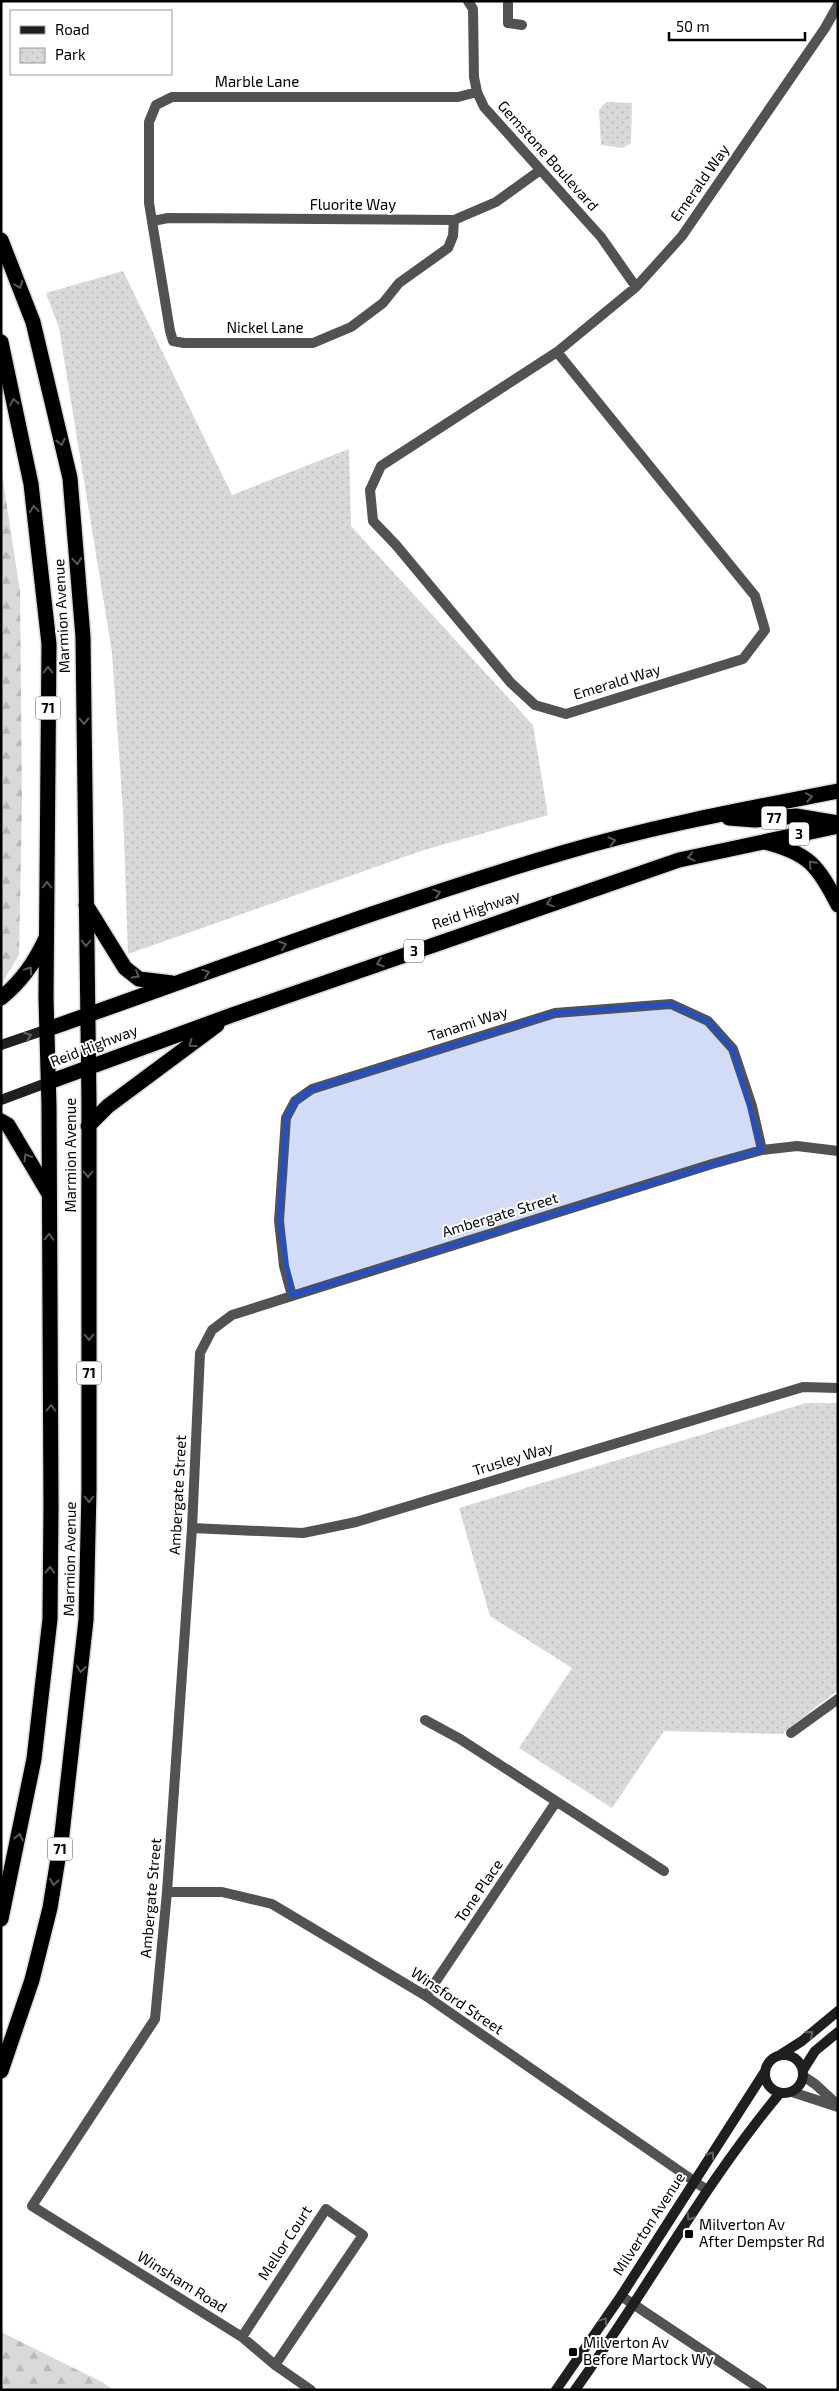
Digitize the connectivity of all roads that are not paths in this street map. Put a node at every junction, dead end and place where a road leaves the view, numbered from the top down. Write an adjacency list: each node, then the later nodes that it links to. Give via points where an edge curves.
1 (468, 1): 5 (street, via 473,9)
2 (508, 1): 4 (street, via 508,23)
3 (838, 5): 10 (street, Emerald Way, via 682,236)
4 (522, 26)
5 (476, 92): 6 (street, Gemstone Boulevard, via 484,107); 8 (street, Marble Lane, via 458,97 172,97 156,105 149,122 149,202)
6 (539, 170): 7 (street, Fluorite Way, via 496,202); 10 (street, Gemstone Boulevard, via 601,237)
7 (454, 220): 8 (street, Fluorite Way, via 168,218); 8 (street, Nickel Lane, via 448,248 399,283 383,303 351,327 313,343 173,341)
8 (153, 221)
9 (1, 240): 17 (highway, Marmion Avenue / 71, one-way to 17, via 32,322 70,478 83,638)
10 (636, 287): 12 (street, Emerald Way)
11 (1, 342): 19 (highway, Marmion Avenue / 71, one-way to 11, via 48,644 31,484)
12 (557, 352): 12 (street, Emerald Way, via 755,596 765,630 743,659 566,714 535,705 511,683 396,545 372,521 370,490 381,466)
13 (838, 791): 14 (highway, Reid Highway / 3, one-way to 13)
14 (710, 816): 15 (highway, 77, via 755,820 814,817); 20 (highway, Reid Highway / 3, one-way to 14, via 431,894 555,855)
15 (838, 824): 16 (highway, Reid Highway / 3)
16 (761, 841): 18 (highway, one-way to 16, via 820,873 804,856); 23 (highway, Reid Highway / 3, one-way to 23, via 679,860)
17 (86, 905): 20 (highway, one-way to 20, via 125,968 139,979); 22 (highway, Marmion Avenue / 71, one-way to 22)
18 (838, 905)
19 (47, 934): 21 (highway, one-way to 19, via 20,982 37,957); 24 (highway, Marmion Avenue / 71)
20 (176, 984): 22 (highway, Reid Highway / 3)
21 (1, 998)
22 (86, 1015): 24 (highway, Reid Highway / 3); 26 (highway, Marmion Avenue / 71)
23 (232, 1015): 26 (highway, Reid Highway / 3); 30 (highway, one-way to 30, via 108,1106)
24 (48, 1029): 25 (street, one-way to 24); 27 (highway, Marmion Avenue / 71)
25 (1, 1045)
26 (88, 1067): 27 (highway, Reid Highway / 3); 30 (highway, Marmion Avenue / 71)
27 (49, 1082): 28 (street); 33 (highway, Marmion Avenue / 71)
28 (1, 1100)
29 (1, 1121): 33 (highway, one-way to 29, via 8,1125)
30 (88, 1126): 48 (highway, Marmion Avenue / 71, one-way to 48, via 89,1518 86,1620 62,1834 50,1908 32,1980)
31 (762, 1150): 32 (street, Ambergate Street, via 797,1146); 34 (street, Ambergate Street); 34 (street, Tanami Way, via 752,1106 733,1049 708,1021 671,1004 555,1013 312,1089 295,1101 286,1118 279,1220 284,1266)
32 (838, 1151)
33 (50, 1195): 43 (highway, Marmion Avenue / 71, one-way to 33, via 34,1759 50,1619)
34 (292, 1296): 36 (street, Ambergate Street, via 232,1315 212,1330 200,1353)
35 (838, 1388): 36 (street, Trusley Way, via 803,1387 365,1519 303,1533)
36 (192, 1528): 42 (street, Ambergate Street)
37 (838, 1700): 39 (street)
38 (425, 1720): 40 (street)
39 (791, 1733)
40 (556, 1802): 41 (street); 44 (street, Tone Place)
41 (664, 1871)
42 (168, 1892): 44 (street, Winsford Street, via 222,1892 272,1904); 56 (street, Ambergate Street, via 155,2019)
43 (1, 1919)
44 (426, 1996): 54 (street, Winsford Street)
45 (838, 2011): 47 (street, one-way to 45)
46 (838, 2032): 50 (street, via 815,2051)
47 (780, 2055): 49 (street, via 769,2061); 50 (street, via 795,2058)
48 (1, 2071)
49 (764, 2073): 52 (street, via 768,2086); 54 (street, Milverton Avenue, one-way to 49)
50 (803, 2073): 51 (street); 53 (street)
51 (792, 2092): 52 (street); 53 (street)
52 (780, 2093): 55 (street, Milverton Avenue)
53 (838, 2106)
54 (694, 2181): 55 (street, Winsford Street); 57 (street, Milverton Avenue)
55 (707, 2190): 58 (street, Milverton Avenue, one-way to 58)
56 (32, 2206): 59 (street, Winsham Road)
57 (621, 2296): 58 (street); 62 (street, Milverton Avenue, one-way to 57)
58 (635, 2304): 63 (street, Milverton Avenue); 64 (street)
59 (242, 2337): 60 (street, Winsham Road); 60 (street, Mellor Court, via 326,2208 363,2235)
60 (275, 2365): 61 (street, Winsham Road)
61 (311, 2390)
62 (556, 2390)
63 (575, 2390)
64 (762, 2390)

